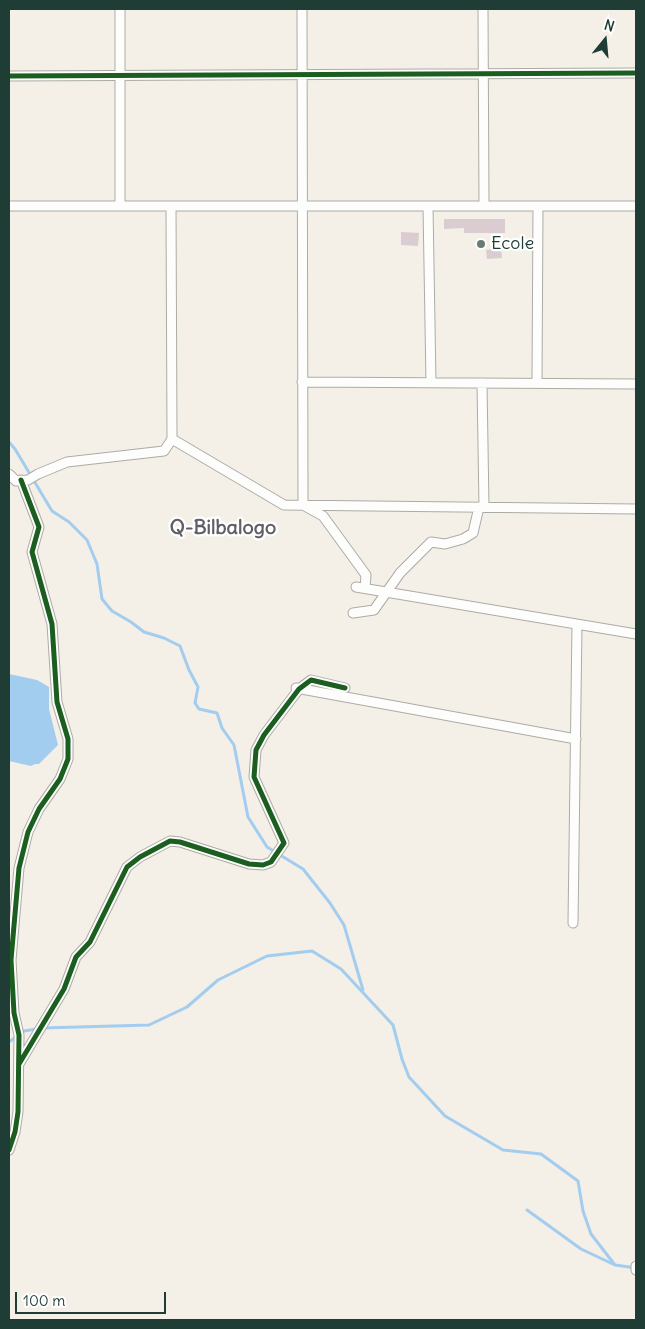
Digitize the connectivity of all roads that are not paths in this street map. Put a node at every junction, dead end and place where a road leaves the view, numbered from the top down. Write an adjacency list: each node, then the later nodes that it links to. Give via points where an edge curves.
1 (120, 9): 6 (street)
2 (302, 9): 7 (street)
3 (483, 9): 5 (street)
4 (636, 73): 5 (street)
5 (483, 74): 7 (street); 14 (street)
6 (120, 75): 7 (street); 8 (street); 10 (street)
7 (302, 75): 12 (street)
8 (9, 76)
9 (9, 206): 10 (street)
10 (120, 206): 11 (street)
11 (172, 206): 12 (street); 22 (street)
12 (302, 206): 13 (street); 17 (street)
13 (428, 206): 14 (street); 18 (street)
14 (484, 206): 15 (street)
15 (538, 206): 16 (street); 20 (street)
16 (636, 206)
17 (302, 382): 18 (street); 25 (street)
18 (431, 383): 19 (street)
19 (482, 383): 20 (street); 26 (street)
20 (537, 383): 21 (street)
21 (636, 384)
22 (172, 439): 24 (street, via 164,451 67,462); 25 (street, via 284,505)
23 (9, 474): 24 (street, via 16,481)
24 (25, 480): 36 (street, via 39,527 32,552 52,624 57,702 68,739 68,759 60,779 35,817 22,851 11,960)
25 (302, 505): 26 (street); 28 (street, via 323,516 366,575 361,587)
26 (481, 507): 27 (street); 28 (street, via 472,533 445,544 431,542 400,573)
27 (636, 509)
28 (388, 592): 29 (street, via 374,610); 30 (street)
29 (353, 613)
30 (578, 624): 31 (street); 34 (street)
31 (636, 634)
32 (296, 688): 33 (street, via 311,680); 34 (street); 36 (street, via 256,750 254,776 284,843 278,853 271,862 249,864 170,841 127,867 90,942 76,957 64,989)
33 (345, 688)
34 (576, 739): 35 (street)
35 (573, 923)
36 (19, 1064): 37 (street, via 18,1112)
37 (9, 1150)

